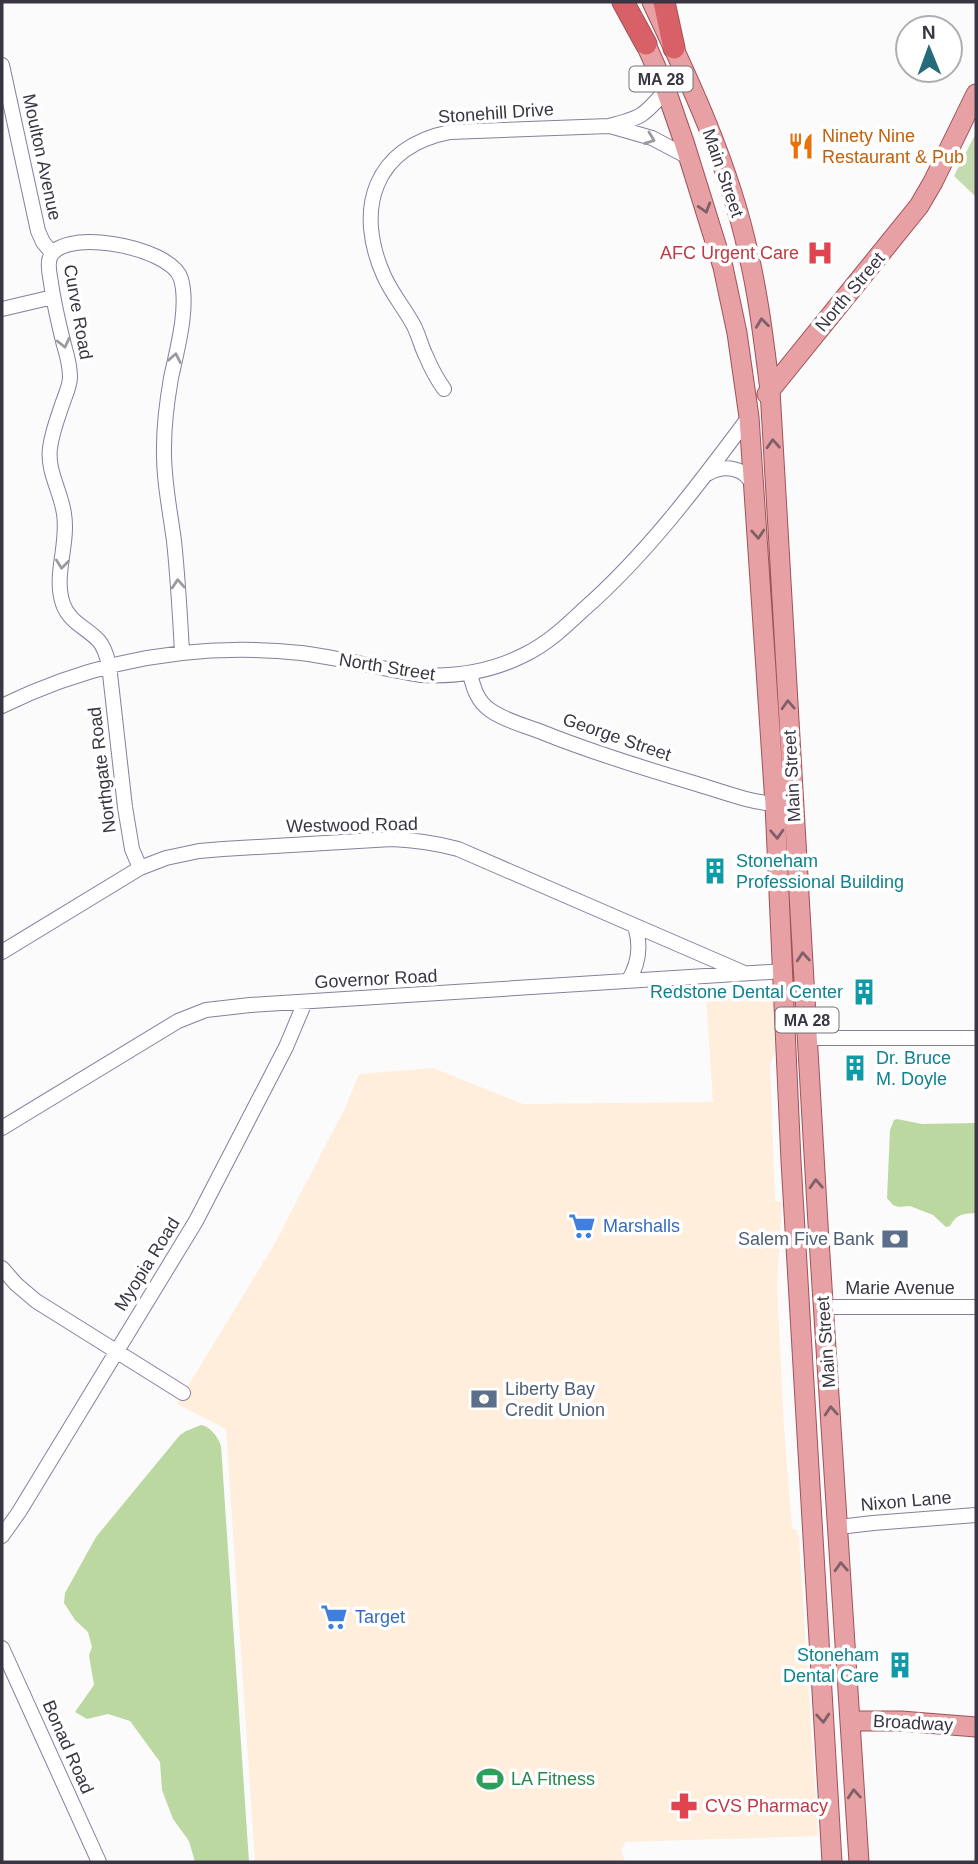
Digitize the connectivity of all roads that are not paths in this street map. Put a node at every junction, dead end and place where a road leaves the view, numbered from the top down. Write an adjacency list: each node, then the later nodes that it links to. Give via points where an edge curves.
1 (625, 2): 4 (highway)
2 (652, 2): 5 (main road, Main Street / MA 28)
3 (664, 2): 5 (highway)
4 (646, 44): 7 (main road, Main Street / MA 28)
5 (674, 48): 15 (main road, Main Street / MA 28, one-way to 5, via 748,250 720,161)
6 (2, 65): 11 (street, Moulton Avenue, via 39,235)
7 (666, 90): 9 (street, Stonehill Drive, via 640,117); 10 (main road, Main Street / MA 28)
8 (976, 94): 15 (main road, North Street, via 919,206)
9 (608, 126): 10 (street, Stonehill Drive, one-way to 10, via 652,138); 14 (street, Stonehill Drive, via 434,135 411,145 384,173 370,209 374,249 388,286)
10 (690, 158): 16 (main road, Main Street / MA 28, one-way to 16, via 723,267)
11 (52, 253): 12 (street, Curve Road, via 48,262); 19 (street, Curve Road, one-way to 11, via 163,450 183,308 181,279 166,260 132,248 84,243)
12 (52, 297): 13 (street); 20 (street, Curve Road, one-way to 20, via 70,377 49,455 64,515 61,596 69,616 99,641)
13 (2, 309)
14 (444, 389)
15 (771, 390): 16 (main road, North Street); 31 (main road, Main Street / MA 28, one-way to 15)
16 (749, 417): 17 (street, North Street); 18 (main road, Main Street / MA 28)
17 (703, 477): 18 (street, via 723,468 745,473); 21 (street, North Street, via 625,570 559,631 523,656)
18 (756, 499): 23 (main road, Main Street / MA 28, one-way to 23)
19 (183, 652): 20 (street, North Street); 21 (street, North Street, via 262,650 421,675)
20 (109, 666): 22 (street, North Street); 24 (street, Northgate Road, via 125,807)
21 (470, 673): 23 (street, George Street, via 482,703 501,716 656,772)
22 (2, 706)
23 (775, 804): 27 (main road, Main Street / MA 28, one-way to 27)
24 (140, 868): 25 (street, Westwood Road, via 198,851 411,840 458,849); 26 (street, Westwood Road)
25 (635, 926): 28 (street, Westwood Road); 29 (street, via 637,960)
26 (2, 951)
27 (784, 971): 28 (street, Governor Road); 46 (main road, Main Street / MA 28, one-way to 46)
28 (746, 974): 29 (street, Governor Road)
29 (628, 981): 30 (street, Governor Road)
30 (305, 1002): 33 (street, Governor Road, via 224,1007 187,1016); 37 (street, Myopia Road, via 218,1182)
31 (808, 1038): 32 (street); 35 (main road, Main Street / MA 28, one-way to 31)
32 (976, 1038)
33 (2, 1128)
34 (2, 1268): 37 (street, via 36,1301)
35 (823, 1307): 36 (street, Marie Avenue); 40 (main road, Main Street / MA 28, one-way to 35)
36 (976, 1307)
37 (116, 1351): 38 (street); 41 (street, Myopia Road)
38 (183, 1393)
39 (976, 1515): 40 (street, Nixon Lane)
40 (839, 1527): 43 (main road, Main Street / MA 28, one-way to 40)
41 (2, 1536)
42 (2, 1648): 45 (street, Bonad Road)
43 (850, 1721): 44 (main road, Broadway); 47 (main road, Main Street / MA 28, one-way to 43)
44 (976, 1727)
45 (99, 1862)
46 (832, 1862)
47 (859, 1862)

